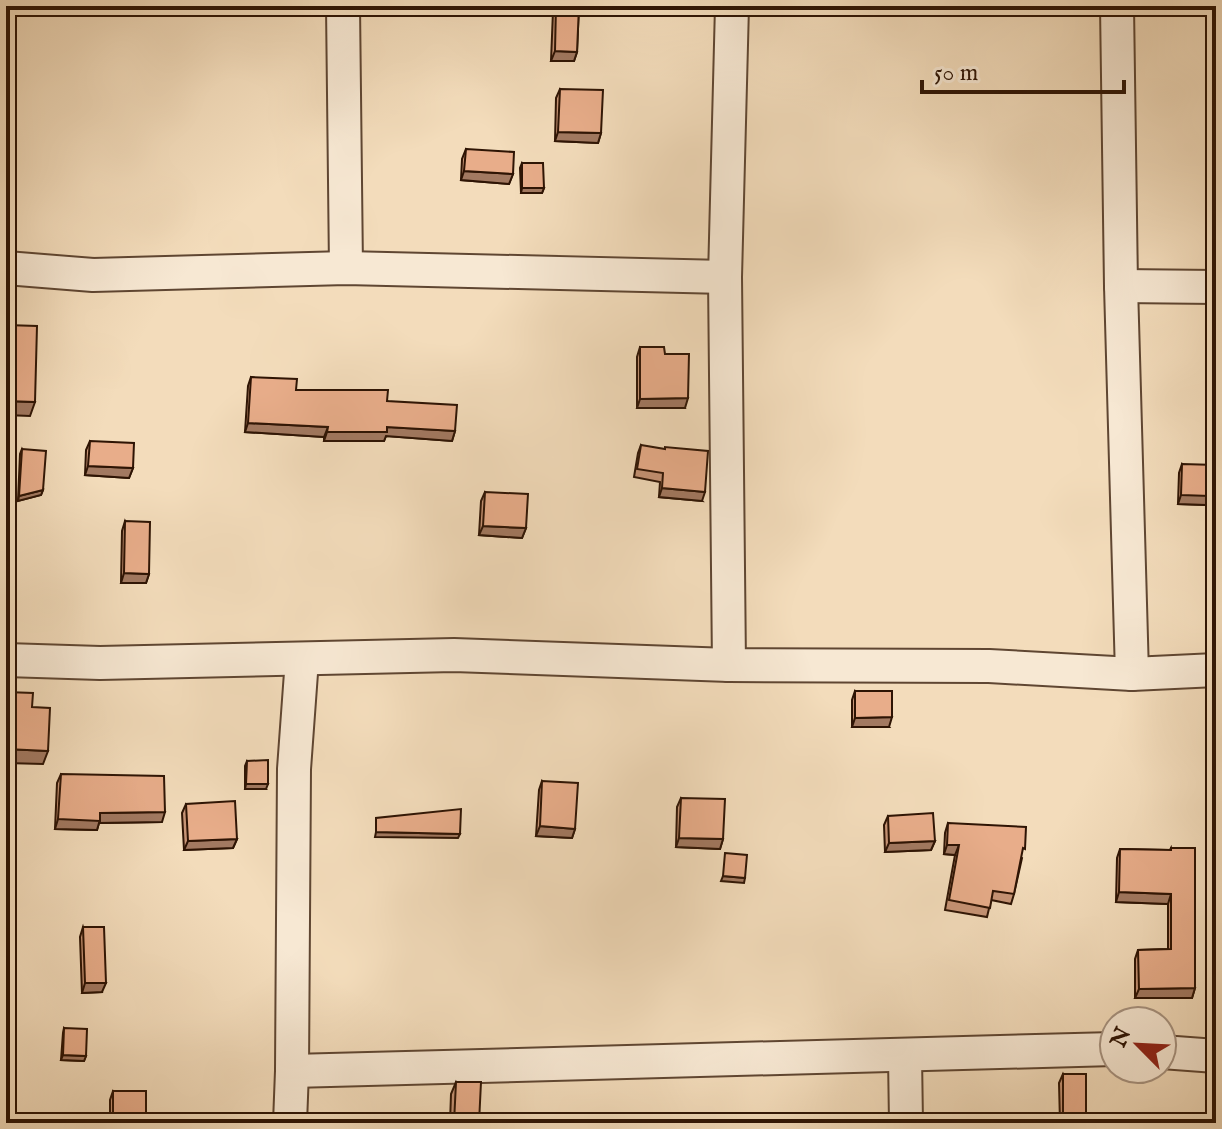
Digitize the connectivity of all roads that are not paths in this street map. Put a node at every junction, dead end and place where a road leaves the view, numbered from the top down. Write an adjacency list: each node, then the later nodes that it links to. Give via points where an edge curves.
1 (343, 6): 5 (street)
2 (732, 6): 6 (street)
3 (1117, 6): 7 (street)
4 (6, 268): 5 (street, via 93,275)
5 (346, 268): 6 (street)
6 (725, 277): 11 (street)
7 (1121, 286): 8 (street); 13 (street)
8 (1216, 287)
9 (302, 659): 10 (street); 11 (street, via 454,655); 18 (street, via 294,769)
10 (6, 660)
11 (729, 665): 13 (street, via 989,666)
12 (1216, 670): 13 (street)
13 (1132, 674)
14 (1098, 1050): 16 (street)
15 (1178, 1053): 17 (street)
16 (905, 1056): 18 (street); 20 (street)
17 (1216, 1056)
18 (292, 1071): 19 (street)
19 (290, 1123)
20 (906, 1123)

